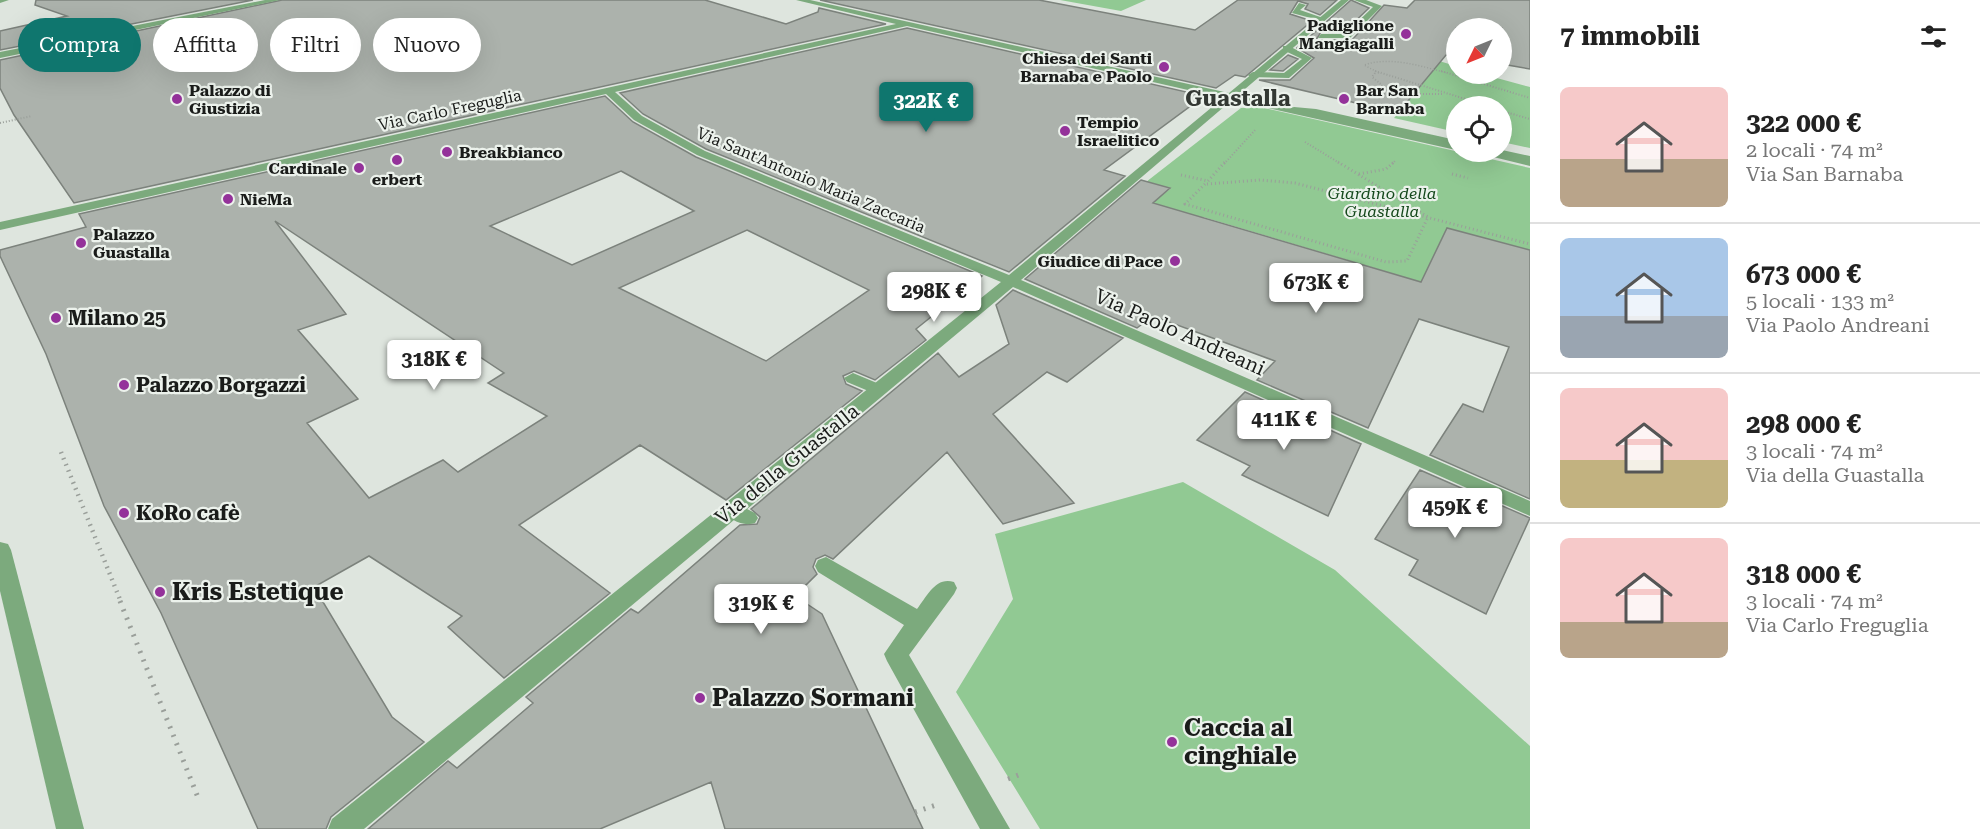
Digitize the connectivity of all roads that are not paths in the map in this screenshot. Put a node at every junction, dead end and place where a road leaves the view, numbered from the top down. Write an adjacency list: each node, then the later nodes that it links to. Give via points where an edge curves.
1 (5, 0): 7 (street)
2 (276, 0): 14 (street)
3 (800, 0): 9 (street)
4 (829, 0): 9 (street)
5 (1345, 0): 10 (street, Via della Guastalla)
6 (1358, 0): 12 (street, via 1378,6 1347,36)
7 (0, 1)
8 (1305, 3): 10 (street, via 1295,11)
9 (818, 4): 11 (street)
10 (1322, 19): 13 (street, Via della Guastalla)
11 (907, 24): 16 (street, Via Carlo Freguglia); 17 (street)
12 (1322, 36)
13 (1286, 48): 15 (street, Via della Guastalla); 15 (street, via 1308,58 1286,76)
14 (0, 55)
15 (1253, 75): 17 (street, Via della Guastalla)
16 (609, 92): 22 (street, Via Carlo Freguglia); 23 (street, Via Sant'Antonio Maria Zaccaria, via 638,118 700,153)
17 (1230, 95): 18 (street); 23 (street, Via della Guastalla)
18 (1446, 143)
19 (1512, 156): 21 (street)
20 (1512, 158): 21 (street)
21 (1530, 161)
22 (0, 226)
23 (1011, 281): 25 (street, Via della Guastalla); 26 (street, Via Paolo Andreani)
24 (853, 378): 25 (street)
25 (878, 390): 32 (street, Via della Guastalla, via 740,514)
26 (1530, 509)
27 (0, 550): 31 (street)
28 (826, 566): 30 (street)
29 (946, 588): 30 (street)
30 (920, 623): 33 (street, via 896,654)
31 (70, 829)
32 (342, 829)
33 (996, 829)

